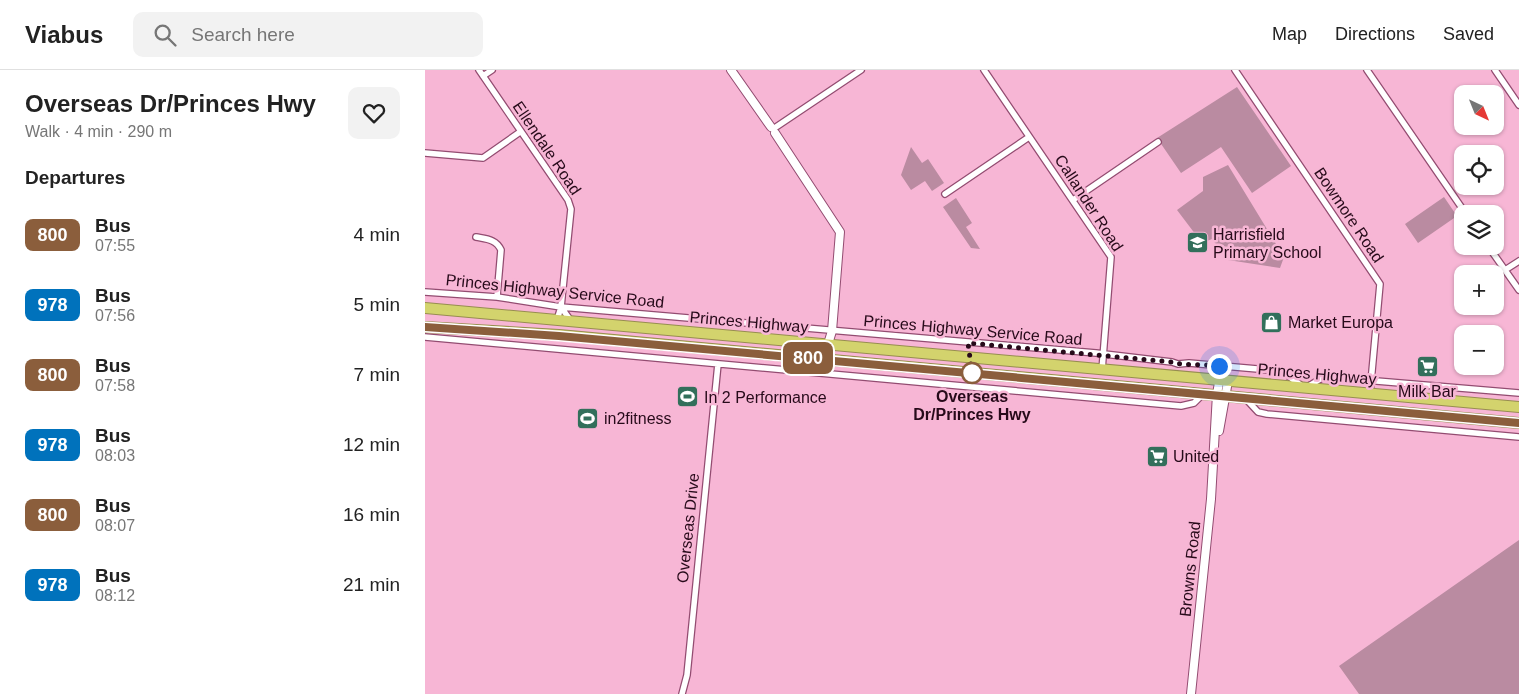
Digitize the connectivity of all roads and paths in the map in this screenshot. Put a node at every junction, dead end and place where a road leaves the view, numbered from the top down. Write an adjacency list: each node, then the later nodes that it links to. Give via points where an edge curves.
1 (479, 70): 9 (street, Ellendale Road)
2 (492, 70): 9 (street)
3 (731, 70): 11 (street)
4 (861, 70): 11 (street)
5 (984, 70): 13 (street, Callander Road)
6 (1235, 70): 41 (street, Bowmore Road, via 1380,284)
7 (1367, 70): 18 (street)
8 (1495, 70): 10 (street)
9 (483, 76): 12 (street, Ellendale Road)
10 (1519, 105)
11 (774, 129): 31 (street, via 840,232)
12 (520, 132): 15 (street, via 483,158); 26 (street, Ellendale Road, via 571,209)
13 (1029, 137): 16 (street); 17 (street, Callander Road)
14 (1157, 142): 17 (street)
15 (425, 153)
16 (945, 194)
17 (1073, 200): 36 (street, Callander Road, via 1112,259)
18 (1460, 205)
19 (475, 237): 25 (street, via 499,244)
20 (1495, 255): 22 (street)
21 (1519, 261): 22 (street)
22 (1505, 270): 23 (street)
23 (1519, 290)
24 (425, 292): 25 (street, Princes Highway Service Road)
25 (497, 297): 26 (street, Princes Highway Service Road)
26 (561, 307): 28 (street, Ellendale Road); 29 (street); 31 (street, Princes Highway Service Road)
27 (425, 308): 28 (highway, Princes Highway)
28 (557, 320): 29 (highway, Princes Highway); 32 (highway)
29 (571, 321): 34 (highway, Princes Highway)
30 (425, 327): 32 (highway, Princes Highway)
31 (832, 331): 34 (street); 35 (street); 36 (street, Princes Highway Service Road)
32 (559, 336): 39 (highway, Princes Highway)
33 (425, 338): 37 (street)
34 (828, 344): 35 (highway, Princes Highway); 39 (highway, via 836,354 893,360)
35 (844, 346): 40 (highway, Princes Highway)
36 (1103, 354): 38 (street, Princes Highway Service Road); 40 (street, Callander Road)
37 (719, 364): 47 (street, via 1181,406 1194,403); 55 (street, Overseas Drive, via 687,674)
38 (1222, 366): 42 (street, Browns Road); 43 (street, Princes Highway Service Road, via 1282,372)
39 (927, 369): 47 (highway, Princes Highway)
40 (1102, 370): 42 (highway, Princes Highway)
41 (1371, 379): 43 (street, via 1327,377); 45 (street, Bowmore Road); 46 (street)
42 (1223, 381): 43 (highway, Princes Highway); 48 (street, Browns Road)
43 (1304, 388): 44 (highway, Princes Highway)
44 (1349, 392): 45 (highway, Princes Highway); 51 (highway)
45 (1370, 393): 50 (highway, Princes Highway); 52 (highway)
46 (1519, 393)
47 (1203, 394): 48 (highway, Princes Highway)
48 (1222, 395): 49 (highway, Princes Highway); 56 (street, Browns Road)
49 (1244, 397): 51 (highway, Princes Highway); 54 (street, via 1258,412 1267,414)
50 (1519, 407)
51 (1347, 408): 52 (highway, Princes Highway)
52 (1368, 409): 53 (highway, Princes Highway)
53 (1519, 423)
54 (1519, 437)
55 (682, 694)
56 (1191, 694)

